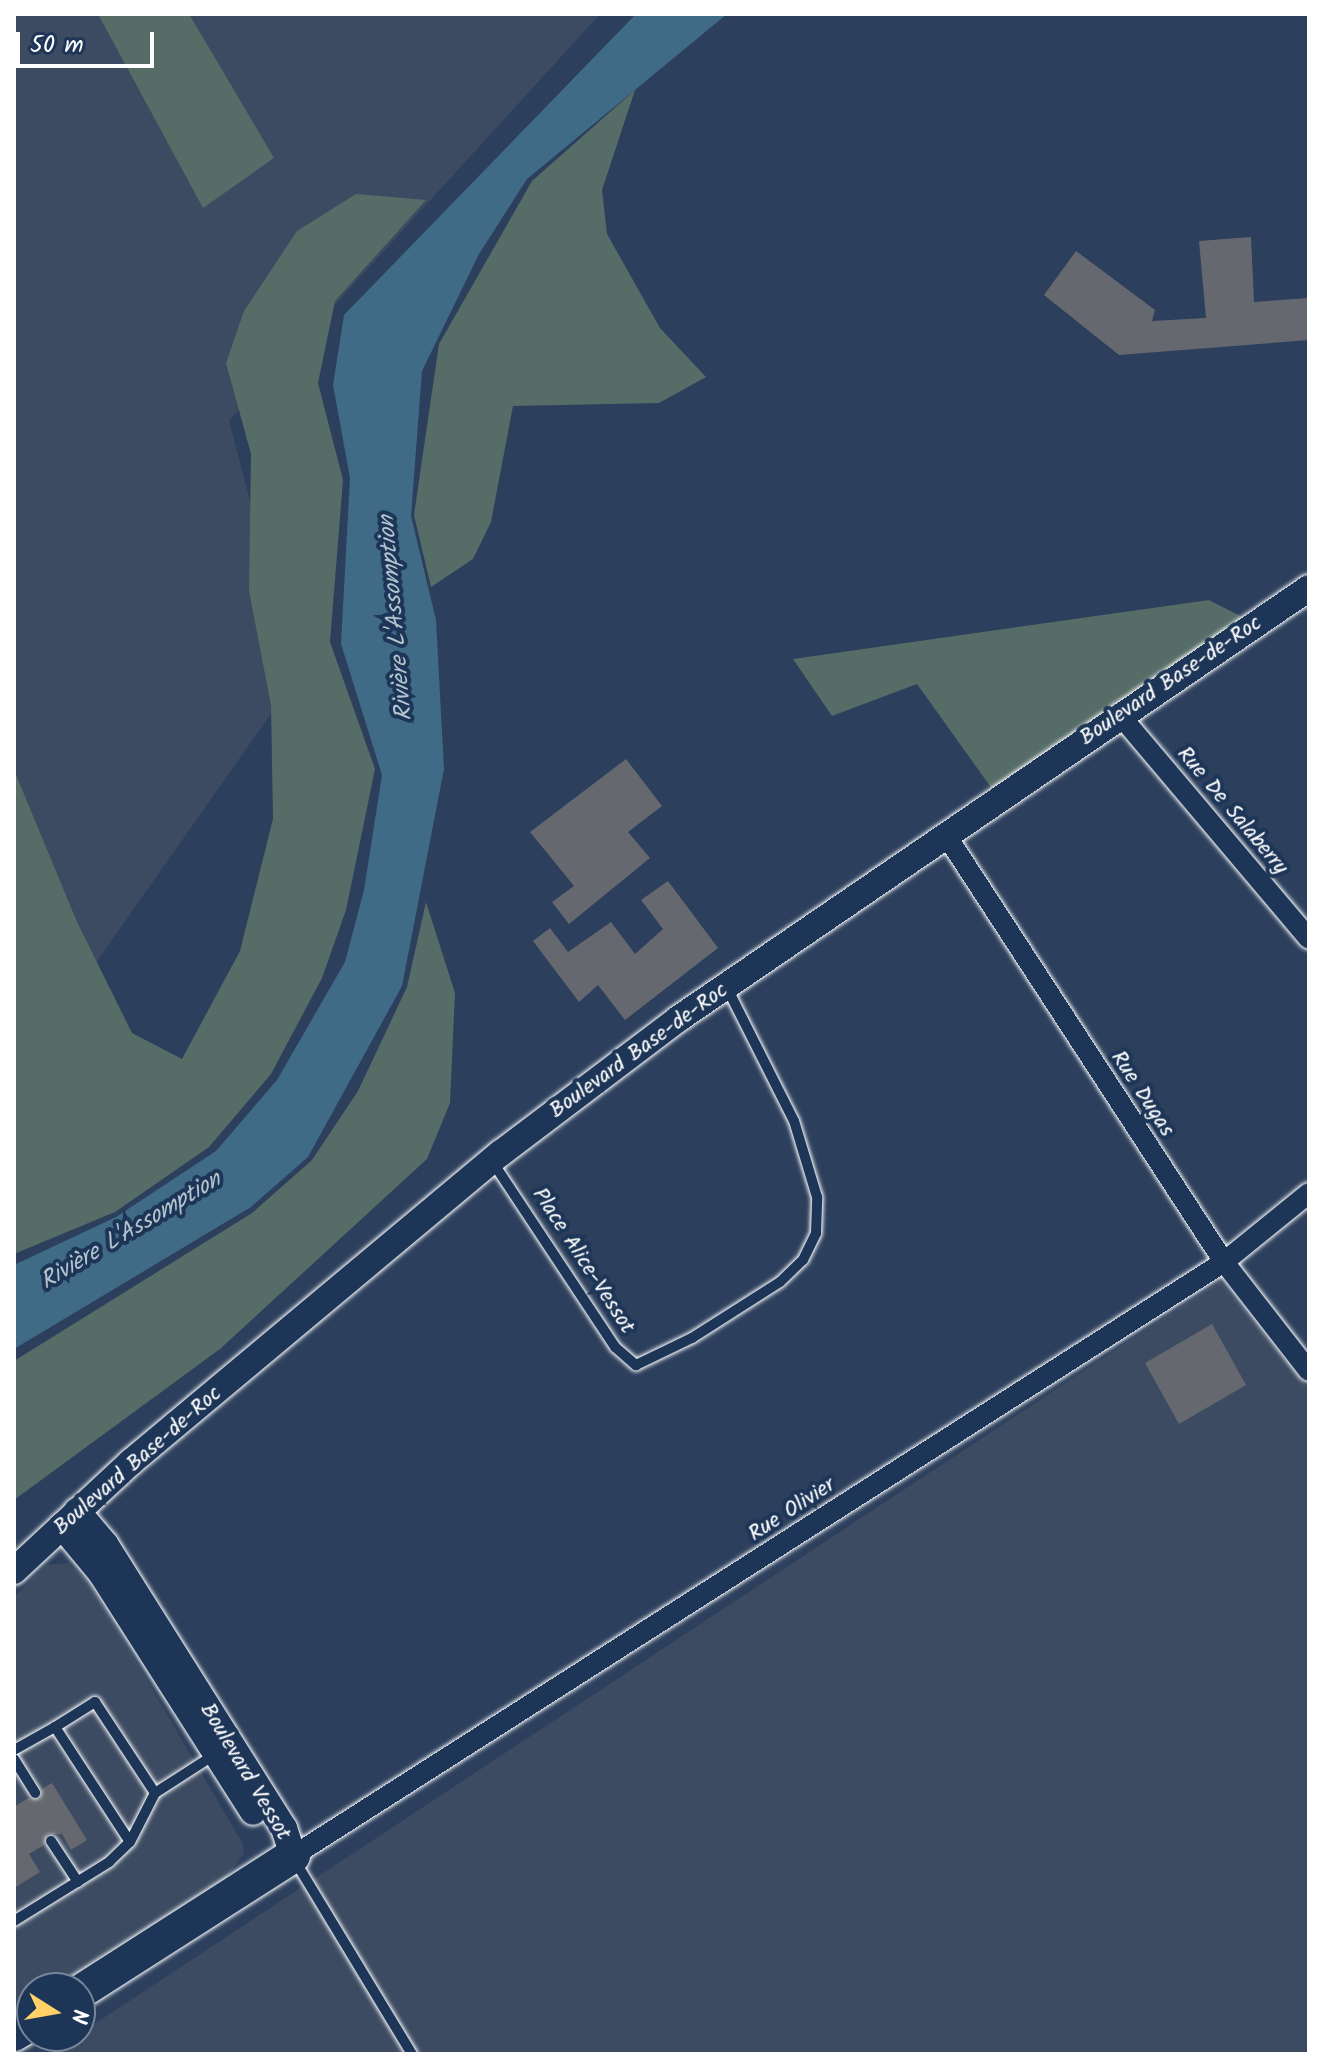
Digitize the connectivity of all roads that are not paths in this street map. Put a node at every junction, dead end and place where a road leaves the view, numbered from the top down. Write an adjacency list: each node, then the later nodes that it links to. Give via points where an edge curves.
1 (1309, 588): 2 (street, Boulevard Base-de-Roc)
2 (1119, 714): 3 (street, Boulevard Base-de-Roc); 4 (street, Rue De Salaberry)
3 (946, 835): 5 (street, Boulevard Base-de-Roc); 8 (street, Rue Dugas)
4 (1309, 939)
5 (726, 986): 6 (street, Boulevard Base-de-Roc); 6 (lane, Place Alice-Vessot, via 794,1121 817,1197 816,1233 803,1260 780,1282 692,1338 636,1365 615,1347)
6 (492, 1161): 10 (street, Boulevard Base-de-Roc)
7 (1309, 1193): 8 (street, Rue Olivier)
8 (1224, 1262): 9 (street, Rue Dugas); 20 (street, Rue Olivier)
9 (1309, 1371)
10 (70, 1518): 11 (street, Boulevard Base-de-Roc); 14 (street, Boulevard Vessot); 20 (street, Boulevard Vessot, via 105,1544 284,1828)
11 (14, 1571)
12 (55, 1727): 13 (lane); 17 (lane, via 95,1702); 19 (lane)
13 (14, 1750)
14 (216, 1754): 17 (lane); 20 (street, Boulevard Vessot, via 269,1839)
15 (14, 1759): 16 (lane)
16 (35, 1793)
17 (155, 1793): 19 (lane)
18 (51, 1841): 21 (lane)
19 (130, 1842): 21 (lane)
20 (293, 1856): 23 (highway); 24 (lane)
21 (78, 1882): 22 (lane)
22 (14, 1921)
23 (96, 1982)
24 (412, 2054)

